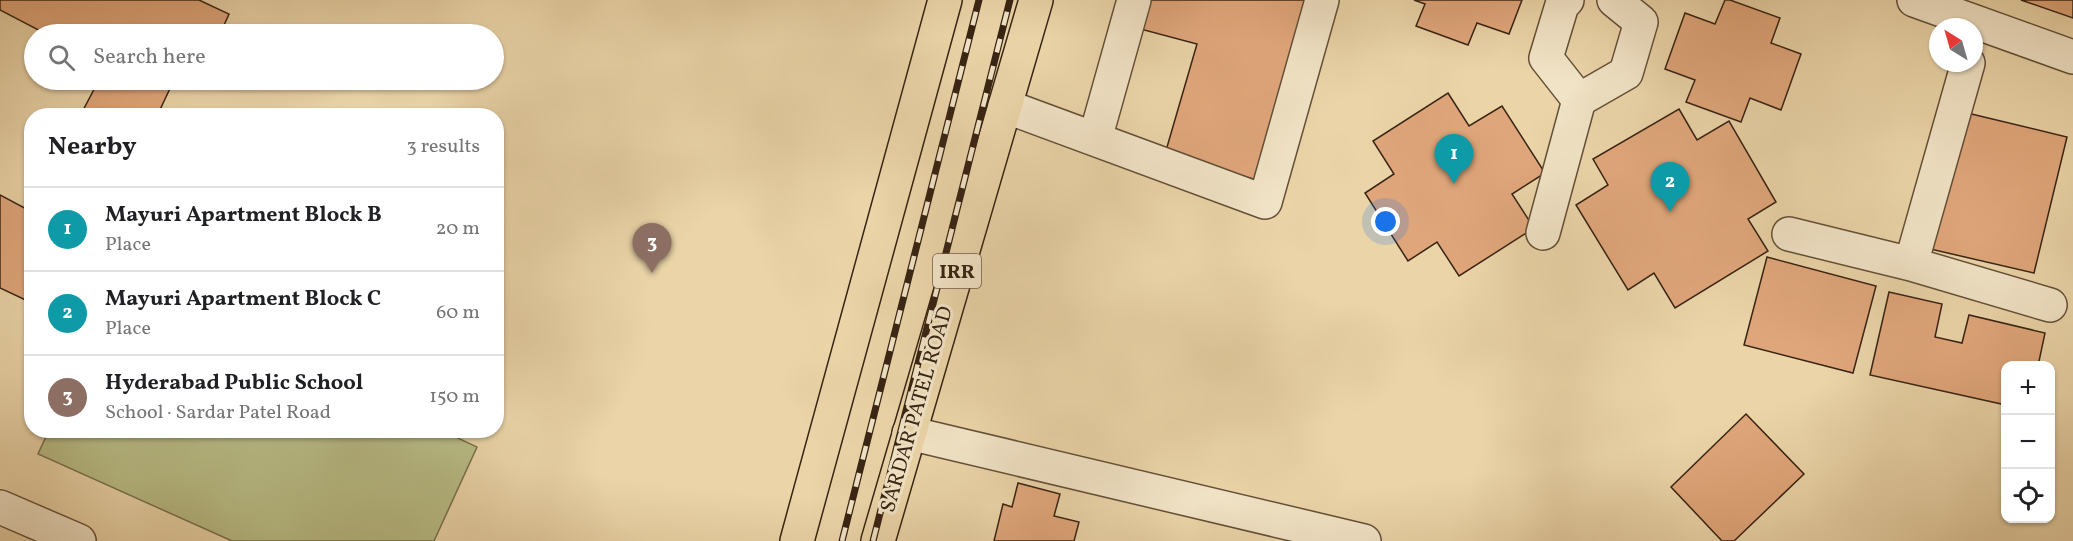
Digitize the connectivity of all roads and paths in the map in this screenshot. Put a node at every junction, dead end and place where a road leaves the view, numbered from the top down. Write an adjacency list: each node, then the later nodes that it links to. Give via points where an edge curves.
1 (945, 0): 22 (main road)
2 (1036, 0): 13 (main road, SARDAR PATEL ROAD / IRR)
3 (1134, 0): 14 (street)
4 (1322, 0): 14 (street, via 1265,202)
5 (1567, 0): 12 (street, via 1546,58)
6 (1614, 0): 12 (street, via 1641,22 1626,73)
7 (1934, 3): 8 (street)
8 (1956, 18)
9 (1983, 34): 10 (street)
10 (2073, 57)
11 (1965, 72): 17 (street)
12 (1579, 100): 15 (street)
13 (1005, 106): 14 (street); 19 (main road, SARDAR PATEL ROAD / IRR)
14 (1095, 139)
15 (1543, 233)
16 (1789, 234): 17 (street)
17 (1911, 264): 18 (street)
18 (2050, 304)
19 (909, 433): 23 (main road, SARDAR PATEL ROAD / IRR); 24 (street)
20 (0, 507): 21 (street)
21 (79, 541)
22 (797, 541)
23 (878, 541)
24 (1364, 541)

